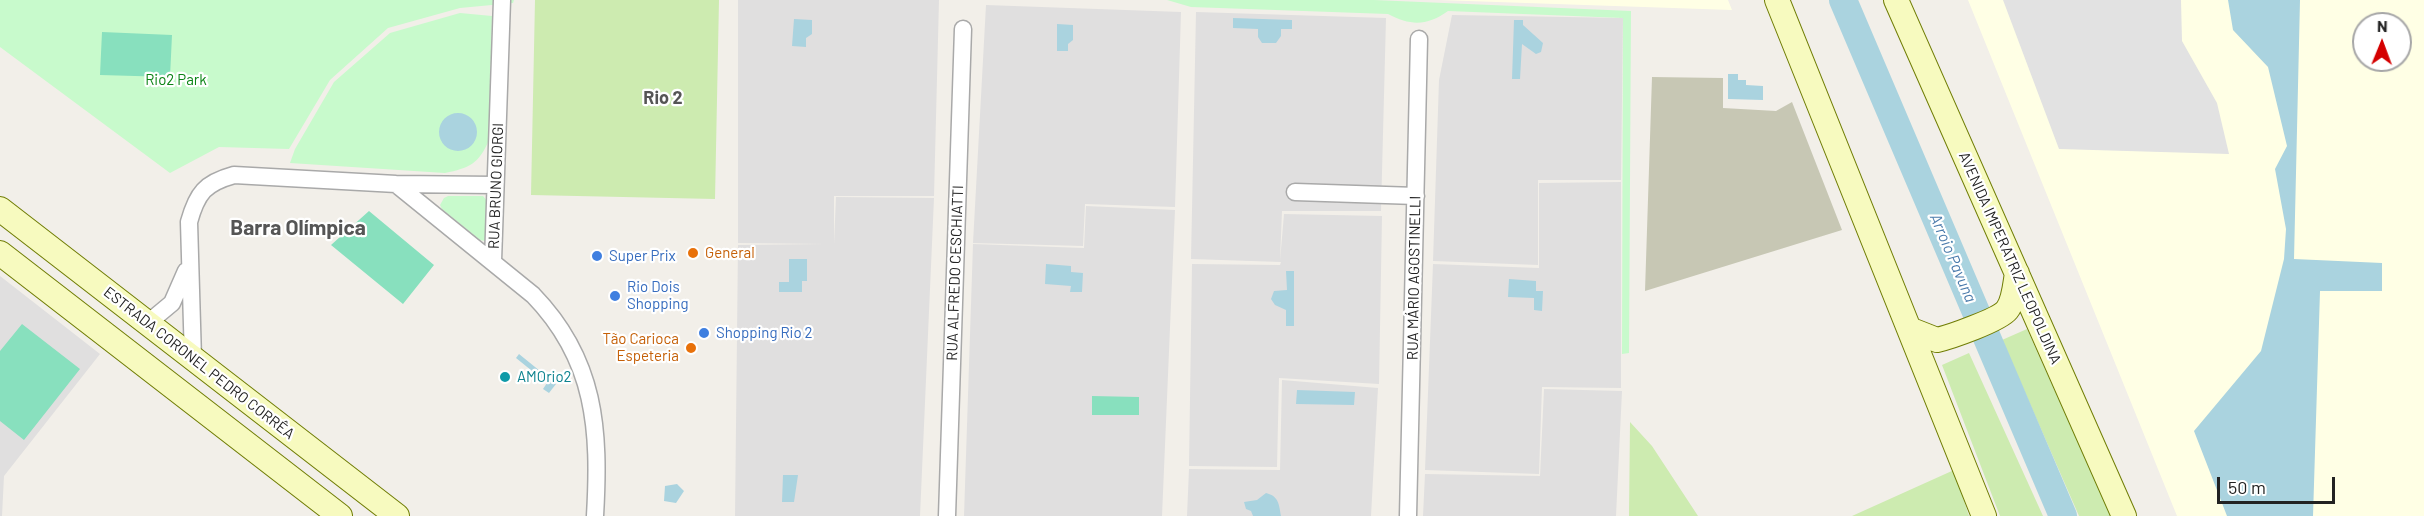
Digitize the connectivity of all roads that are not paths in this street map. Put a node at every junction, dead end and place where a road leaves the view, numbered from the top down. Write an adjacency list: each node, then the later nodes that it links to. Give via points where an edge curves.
1 (502, 0): 7 (street, RUA BRUNO GIORGI)
2 (1777, 0): 16 (street)
3 (1896, 0): 14 (street, AVENIDA IMPERATRIZ LEOPOLDINA)
4 (963, 29): 22 (street, RUA ALFREDO CESCHIATTI)
5 (1419, 39): 9 (street, RUA MÁRIO AGOSTINELLI)
6 (396, 184): 7 (street); 12 (street); 13 (street, via 234,175 218,179 201,192 193,207)
7 (495, 185): 12 (street, RUA BRUNO GIORGI)
8 (1295, 192): 9 (street)
9 (1416, 196): 23 (street, RUA MÁRIO AGOSTINELLI)
10 (0, 209): 15 (street, ESTRADA CORONEL PEDRO CORRÊA)
11 (0, 253): 18 (street)
12 (493, 261): 21 (street, RUA BRUNO GIORGI, via 545,307 581,367 596,423)
13 (188, 265): 15 (street, via 172,303); 17 (street)
14 (2017, 273): 16 (street, via 2010,304 2006,312 1995,318 1937,340); 25 (street, AVENIDA IMPERATRIZ LEOPOLDINA)
15 (148, 323): 17 (street, ESTRADA CORONEL PEDRO CORRÊA)
16 (1909, 329): 24 (street)
17 (193, 358): 18 (street); 20 (street, ESTRADA CORONEL PEDRO CORRÊA)
18 (206, 413): 19 (street)
19 (340, 516)
20 (398, 516)
21 (595, 516)
22 (947, 516)
23 (1408, 516)
24 (1984, 516)
25 (2124, 516)

